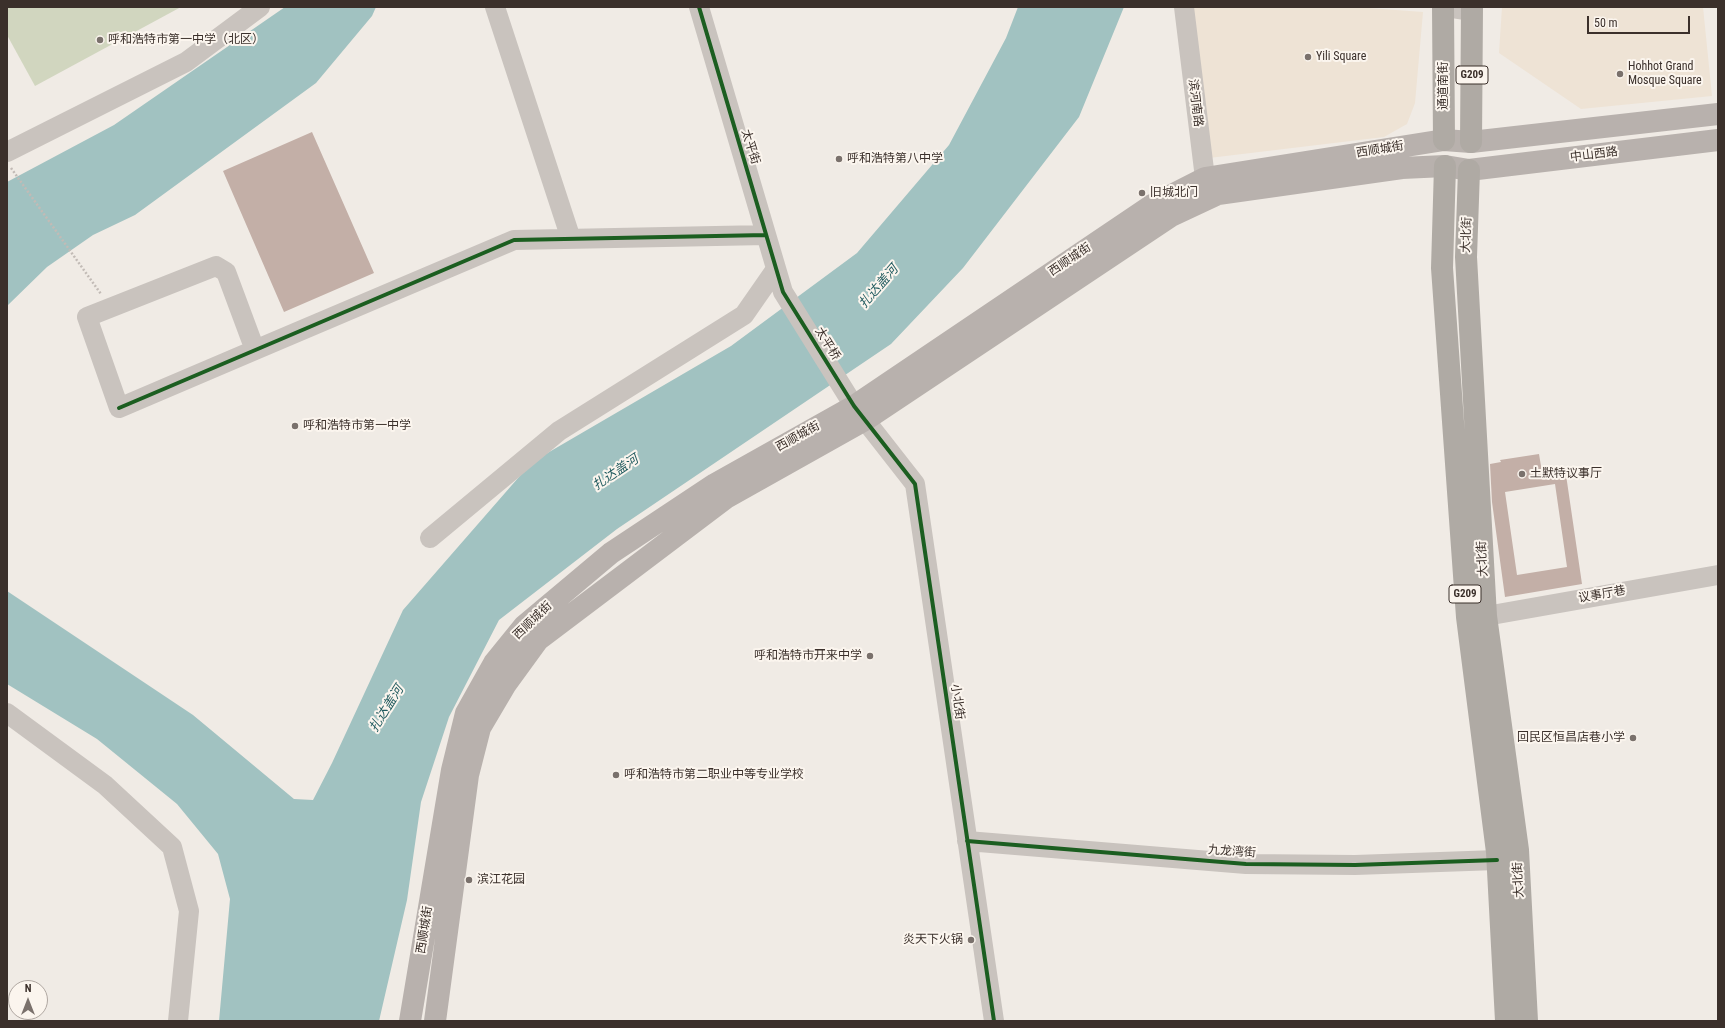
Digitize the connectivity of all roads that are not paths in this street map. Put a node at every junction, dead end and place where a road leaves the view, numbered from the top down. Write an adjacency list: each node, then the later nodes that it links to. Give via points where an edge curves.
1 (260, 7): 12 (street, via 186,62)
2 (495, 7): 17 (street)
3 (699, 7): 16 (street, 太平街)
4 (1184, 7): 15 (street, 滨河南路)
5 (1443, 7): 9 (highway, 通道南街 / G209)
6 (1446, 7): 7 (street)
7 (1472, 9): 11 (highway, G209)
8 (1718, 114): 11 (main road)
9 (1444, 140): 11 (main road, 西顺城街); 13 (main road, 通道南街); 15 (main road, 西顺城街)
10 (1718, 140): 14 (main road, 中山西路)
11 (1471, 142): 14 (main road, 大北街)
12 (7, 152)
13 (1445, 166): 14 (main road, 西顺城街); 15 (main road, 西顺城街); 27 (highway, 大北街 / G209, via 1442,268 1467,618)
14 (1469, 170): 24 (highway, 大北街 / G209, via 1466,257)
15 (1212, 186): 21 (main road, 西顺城街, via 1171,216)
16 (766, 235): 17 (street); 18 (street, 太平街)
17 (572, 239): 20 (street, via 514,240)
18 (776, 269): 19 (street, 太平街); 22 (street, via 744,314 559,431)
19 (784, 292): 21 (street, 太平桥)
20 (255, 350): 20 (street, via 119,408 87,317 216,266 226,272)
21 (860, 413): 26 (street, 小北街, via 916,484); 29 (main road, 西顺城街, via 715,484 611,553 524,626 494,663 466,713 452,770); 30 (main road, 西顺城街, via 726,498 538,640 510,678 480,728 468,775)
22 (430, 538)
23 (1718, 575): 24 (street, 议事厅巷)
24 (1486, 616): 33 (highway, 大北街 / G209, via 1518,850)
25 (7, 713): 28 (street, via 105,785 172,847 189,911)
26 (967, 841): 27 (street, 九龙湾街, via 1246,864 1355,865); 31 (street, 小北街)
27 (1497, 860): 32 (highway, 大北街 / G209)
28 (178, 1021)
29 (410, 1021)
30 (435, 1021)
31 (994, 1021)
32 (1506, 1021)
33 (1527, 1021)

